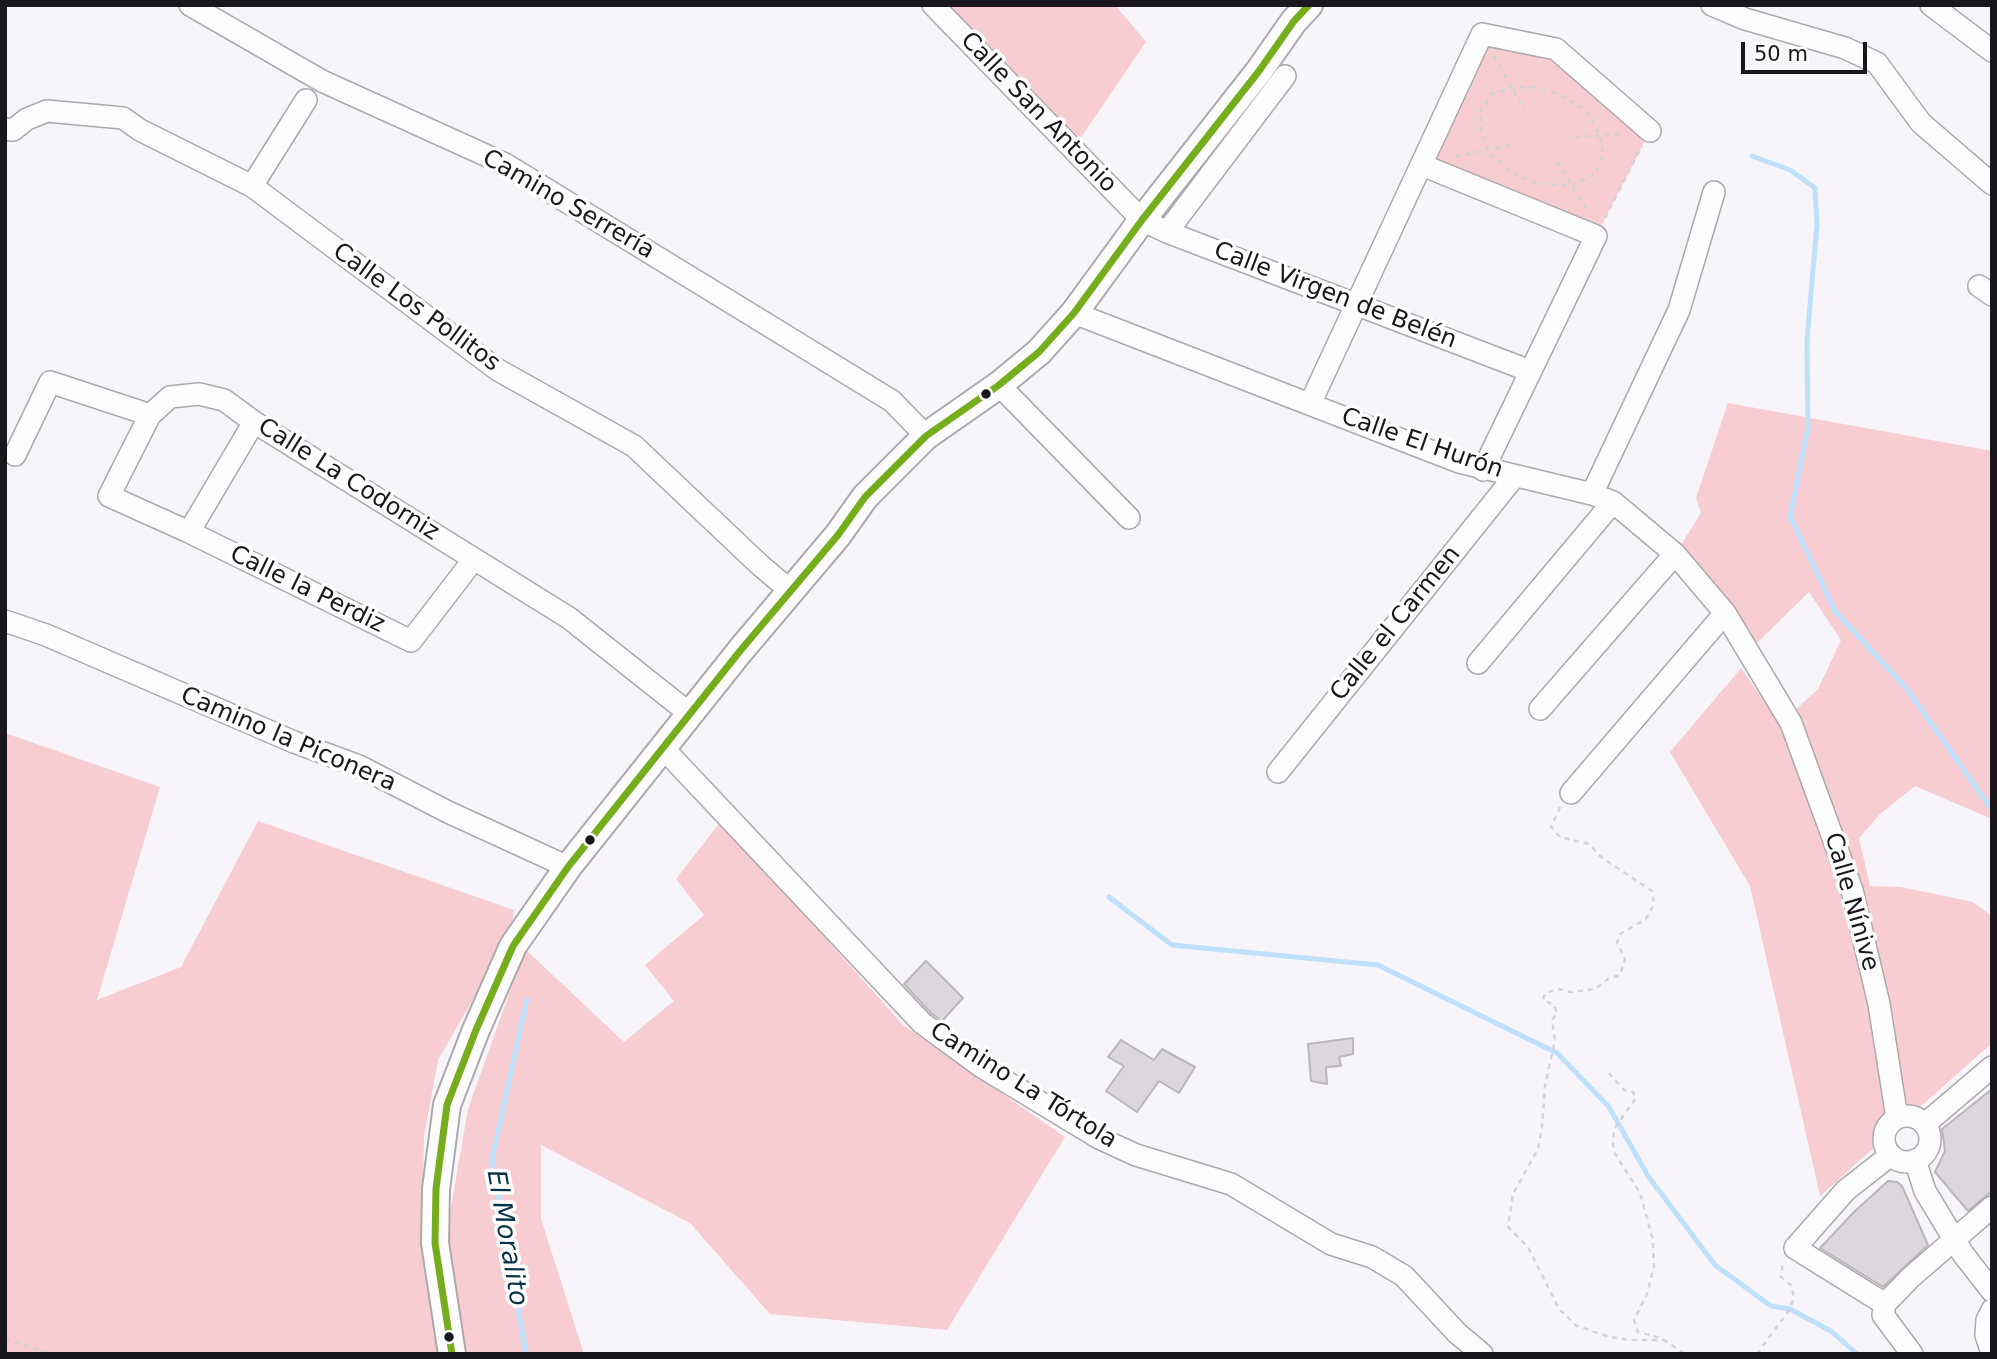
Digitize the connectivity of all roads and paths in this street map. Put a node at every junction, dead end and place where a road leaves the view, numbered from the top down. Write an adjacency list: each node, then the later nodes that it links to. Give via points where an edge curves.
1 (190, 5): 34 (street, Camino Serrería, via 322,81 505,163 892,401)
2 (933, 5): 24 (street, Calle San Antonio)
3 (1309, 5): 24 (main road)
4 (1712, 5): 20 (street, via 1845,48 1877,63 1921,123)
5 (1931, 5): 7 (street)
6 (1482, 34): 9 (path); 13 (street, via 1556,48); 19 (street)
7 (1992, 51)
8 (1285, 76): 25 (street)
9 (1511, 88): 11 (path); 14 (path, via 1532,87 1558,94 1587,111); 17 (path, via 1492,94 1480,111)
10 (306, 100): 21 (street)
11 (1525, 111)
12 (5, 129): 21 (street, Calle Los Pollitos, via 13,130 47,111 124,118)
13 (1650, 131): 14 (path); 26 (path)
14 (1600, 136): 15 (path); 22 (path, via 1603,153 1596,173)
15 (1575, 137)
16 (1514, 144): 17 (path)
17 (1487, 150): 19 (path); 22 (path, via 1510,172 1536,183)
18 (1557, 162): 22 (path)
19 (1422, 165): 26 (street); 27 (street)
20 (1992, 184)
21 (252, 186): 44 (street, Calle Los Pollitos, via 498,370 634,446)
22 (1572, 186): 26 (path)
23 (1714, 192): 38 (street, via 1679,310)
24 (1142, 220): 25 (street, Calle Virgen de Belén); 28 (main road)
25 (1167, 232): 27 (street, Calle Virgen de Belén)
26 (1598, 233): 29 (street)
27 (1358, 305): 29 (street, Calle Virgen de Belén); 31 (street)
28 (1074, 313): 30 (main road, via 1040,352); 31 (street, Calle El Hurón)
29 (1530, 371): 36 (street)
30 (999, 385): 34 (main road); 40 (street)
31 (1310, 404): 36 (street, Calle El Hurón)
32 (150, 415): 33 (street, Calle La Codorniz, via 170,397 199,394 224,400); 35 (street, via 50,382); 41 (street, Calle la Perdiz, via 109,496)
33 (254, 422): 41 (street); 43 (street, Calle La Codorniz)
34 (926, 436): 44 (main road, via 865,497)
35 (15, 455)
36 (1483, 470): 37 (street, Calle El Hurón)
37 (1514, 477): 38 (street, Calle El Hurón); 52 (street, Calle el Carmen)
38 (1592, 494): 39 (street, Calle El Hurón)
39 (1613, 502): 42 (street, Calle El Hurón); 47 (street)
40 (1129, 518)
41 (189, 532): 43 (street, Calle la Perdiz, via 411,641)
42 (1675, 554): 45 (street, Calle El Hurón); 49 (street)
43 (474, 559): 50 (street, Calle La Codorniz, via 569,618)
44 (792, 592): 50 (main road)
45 (1725, 614): 48 (street, Calle El Hurón); 53 (street)
46 (5, 621): 54 (street, Camino la Piconera, via 359,766)
47 (1478, 663)
48 (1775, 696): 57 (street, Calle Nínive, via 1791,723 1852,890 1879,1004)
49 (1540, 709)
50 (690, 714): 51 (main road)
51 (663, 748): 54 (main road); 72 (street, Camino La Tórtola, via 922,1023 982,1067 1099,1138 1136,1155 1231,1184 1331,1244 1372,1257 1404,1276)
52 (1278, 772)
53 (1571, 793): 68 (path, via 1551,827 1560,837 1589,844 1652,891 1654,904 1646,919 1620,934 1617,943 1625,958 1620,975 1595,989 1545,993 1543,1000 1558,1013 1552,1020 1555,1040 1542,1127 1538,1149 1513,1194 1508,1227 1528,1247 1559,1309 1577,1326 1628,1340)
54 (568, 867): 71 (main road, via 513,946 447,1105 436,1189 435,1243)
55 (1992, 1067): 58 (street)
56 (1609, 1073): 68 (path, via 1636,1098 1614,1129 1613,1144 1640,1193 1653,1240 1654,1267 1634,1320 1638,1332)
57 (1897, 1118): 58 (street, via 1912,1116); 59 (street, via 1884,1135)
58 (1925, 1124): 60 (street, via 1929,1145)
59 (1891, 1155): 60 (street, via 1902,1161); 63 (street, via 1846,1190)
60 (1914, 1160): 62 (street, via 1925,1191)
61 (1992, 1207): 62 (street)
62 (1955, 1240): 64 (street); 65 (street)
63 (1795, 1248): 65 (street); 74 (path, via 1781,1265 1781,1277 1791,1285 1794,1297 1790,1309)
64 (1992, 1290)
65 (1885, 1304): 75 (street, via 1883,1315)
66 (1992, 1310): 69 (street, via 1986,1335)
67 (5, 1339): 70 (path)
68 (1665, 1340): 73 (path)
69 (1991, 1353)
70 (53, 1354)
71 (452, 1354)
72 (1482, 1354)
73 (1685, 1354)
74 (1756, 1354)
75 (1912, 1354)

